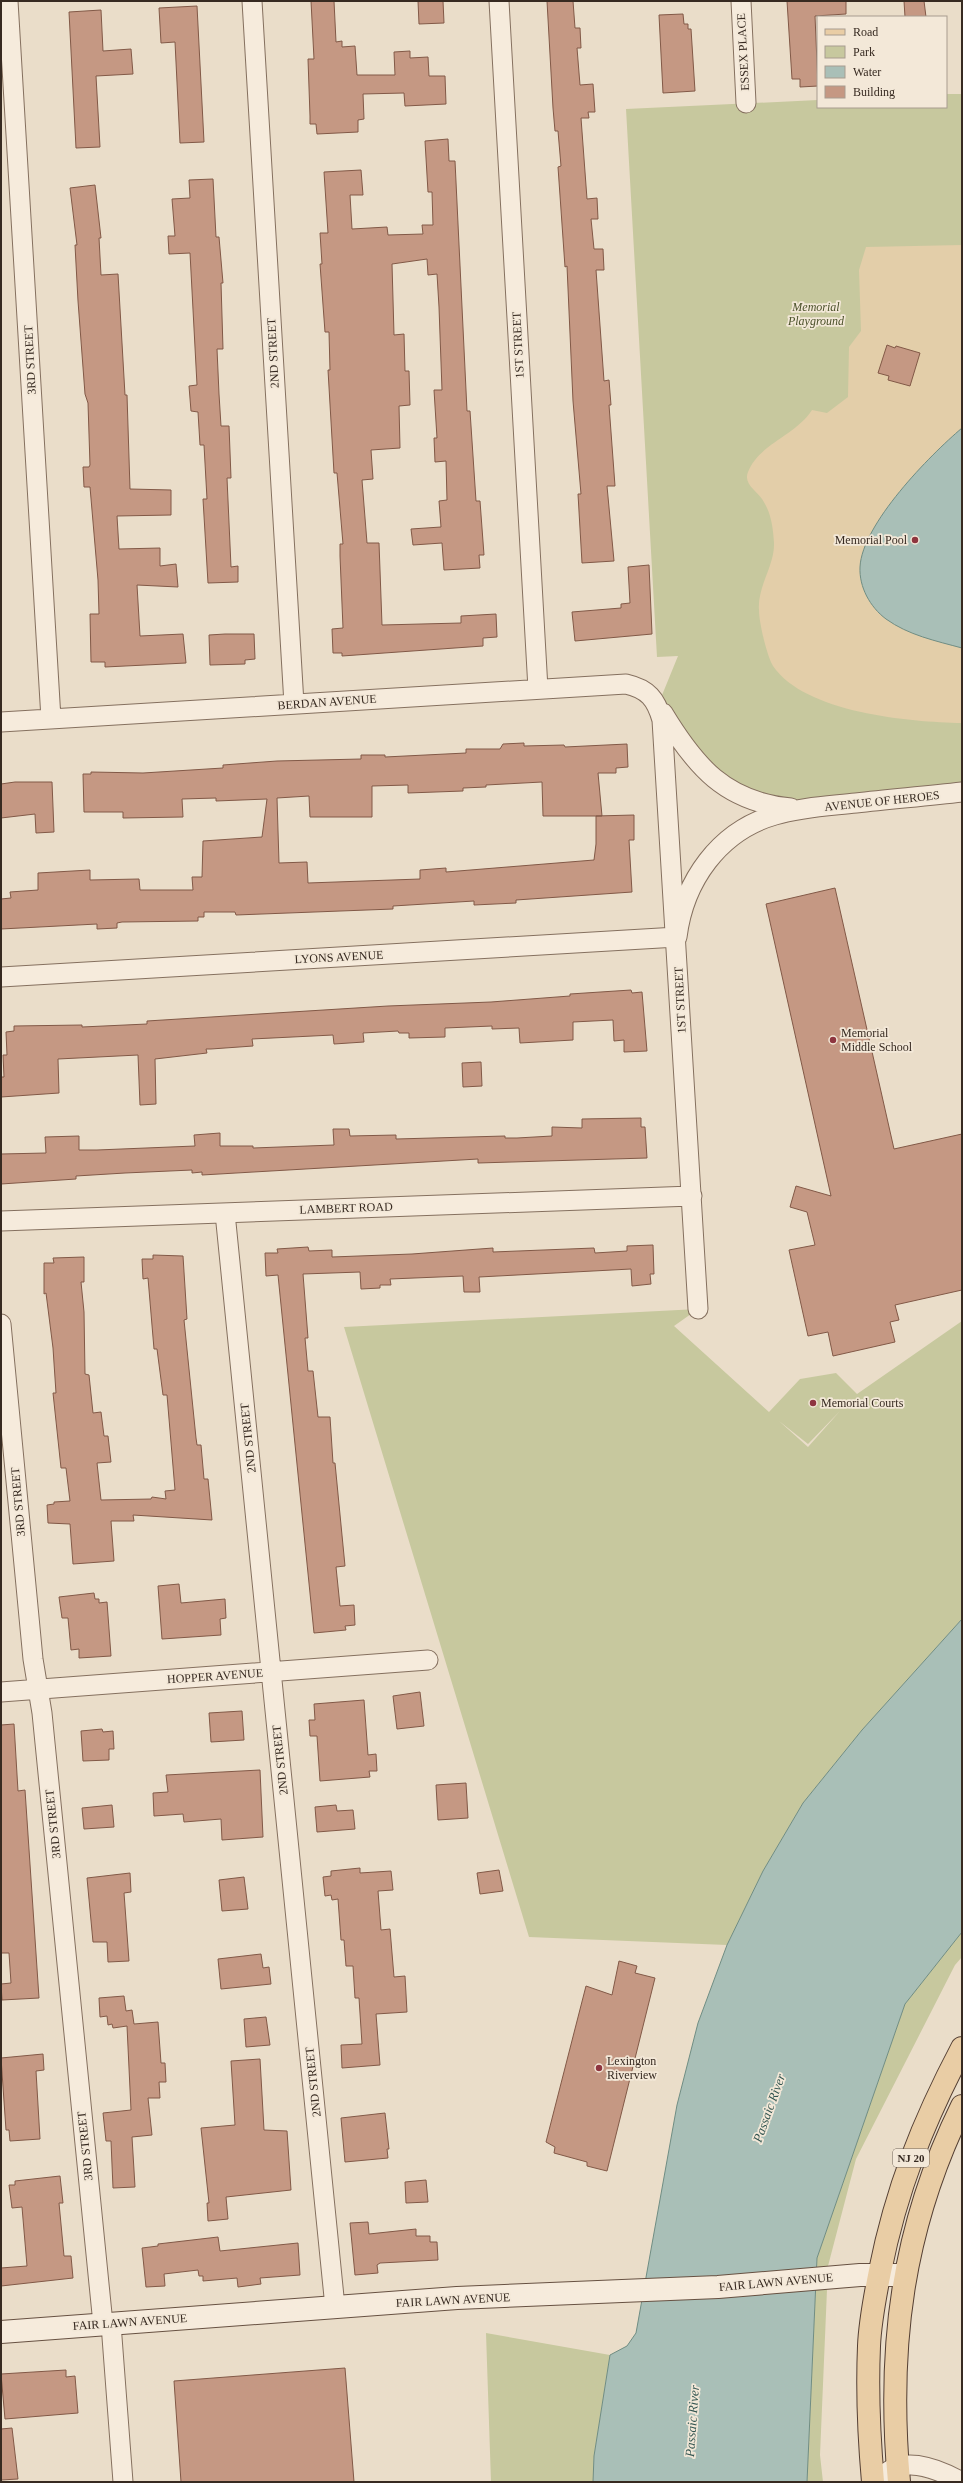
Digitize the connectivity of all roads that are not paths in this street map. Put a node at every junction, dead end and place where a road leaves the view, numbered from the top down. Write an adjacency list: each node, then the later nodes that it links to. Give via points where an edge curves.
1 (8, 1): 9 (street, 3RD STREET)
2 (252, 1): 8 (street, 2ND STREET)
3 (499, 1): 6 (street, 1ST STREET)
4 (740, 1): 5 (street, ESSEX PLACE)
5 (746, 103)
6 (538, 689): 7 (street, BERDAN AVENUE, via 626,684 640,687); 8 (street, BERDAN AVENUE)
7 (654, 700): 12 (street, AVENUE OF HEROES, via 691,755 709,775 729,791 753,801); 13 (street, 1ST STREET, via 662,720)
8 (294, 704): 9 (street, BERDAN AVENUE)
9 (51, 719): 10 (street, BERDAN AVENUE)
10 (1, 722)
11 (962, 792): 12 (street, AVENUE OF HEROES)
12 (802, 809): 13 (street, AVENUE OF HEROES, via 775,815 750,825 711,855 687,893 679,917)
13 (677, 937): 14 (street, LYONS AVENUE); 15 (street, 1ST STREET)
14 (1, 977)
15 (692, 1196): 16 (street, LAMBERT ROAD); 18 (street, 1ST STREET)
16 (225, 1213): 17 (street, LAMBERT ROAD); 21 (street, 2ND STREET)
17 (1, 1221)
18 (698, 1309)
19 (1, 1324): 22 (street, 3RD STREET)
20 (428, 1660): 21 (street, HOPPER AVENUE)
21 (272, 1672): 22 (street, HOPPER AVENUE); 28 (street, 2ND STREET)
22 (38, 1689): 23 (street, HOPPER AVENUE); 29 (street, 3RD STREET)
23 (1, 1692)
24 (962, 2048): 26 (main road, NJ 20, via 915,2146)
25 (962, 2106): 27 (main road, NJ 20, via 926,2193)
26 (870, 2275): 27 (main road, FAIR LAWN AVENUE); 28 (main road, FAIR LAWN AVENUE, via 718,2287 457,2298); 33 (main road, NJ 20, via 873,2306 868,2386)
27 (905, 2275): 31 (main road, NJ 20, via 895,2354 894,2386)
28 (335, 2307): 29 (main road, FAIR LAWN AVENUE)
29 (107, 2324): 30 (main road, FAIR LAWN AVENUE); 32 (street, 3RD STREET)
30 (1, 2332)
31 (899, 2474): 34 (street, via 886,2472); 35 (street, via 928,2467 941,2470)
32 (124, 2482)
33 (873, 2482)
34 (878, 2482)
35 (962, 2482)

